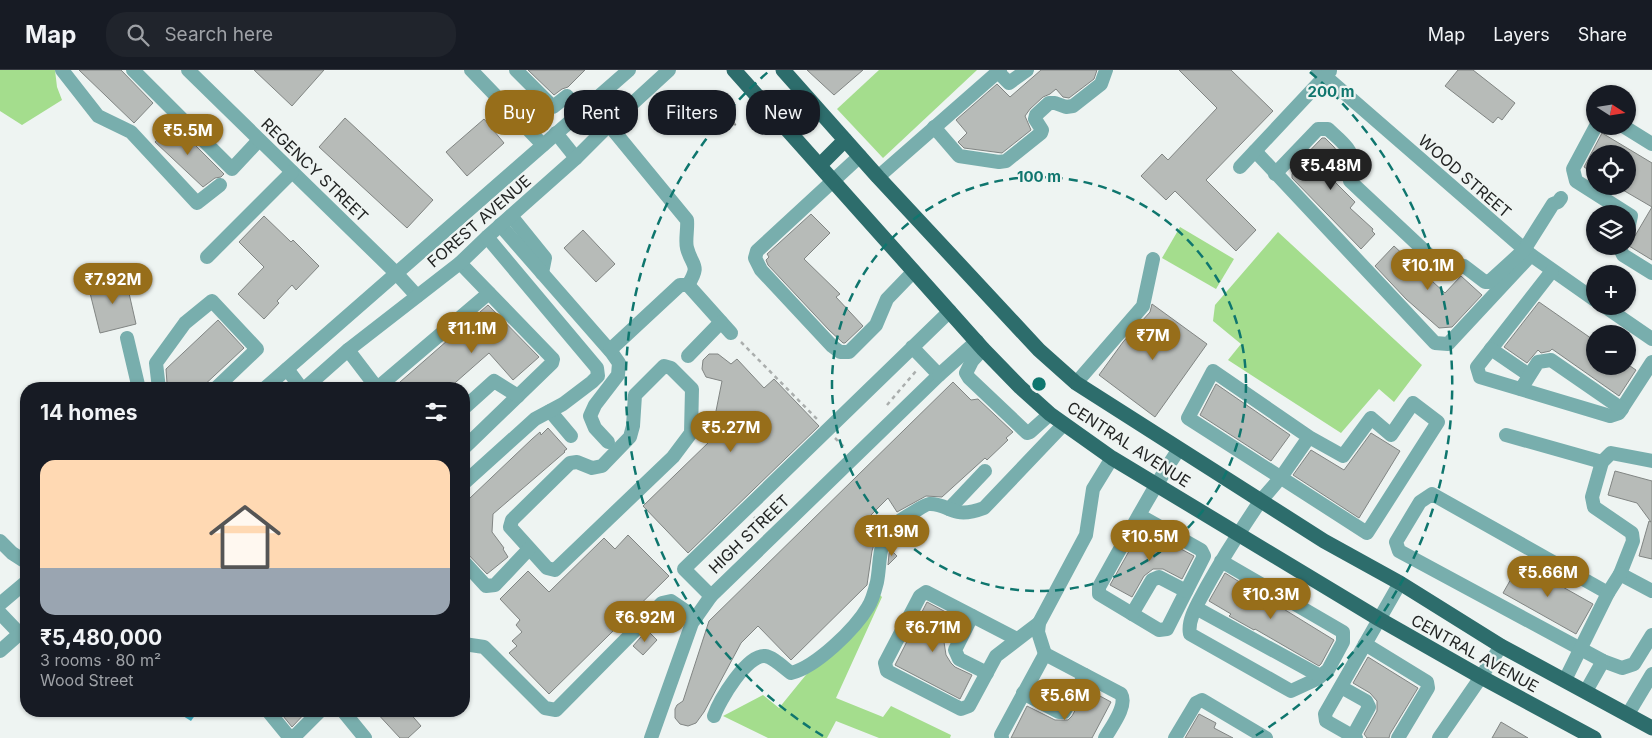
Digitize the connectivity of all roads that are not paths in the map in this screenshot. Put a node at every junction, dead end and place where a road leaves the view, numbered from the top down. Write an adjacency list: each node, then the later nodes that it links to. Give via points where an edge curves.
1 (62, 70): 37 (street, via 98,116 130,132 197,203)
2 (133, 70): 24 (street, via 232,169)
3 (471, 70): 27 (street)
4 (516, 70): 15 (street, via 553,107)
5 (629, 70): 14 (street, FOREST AVENUE)
6 (669, 70): 16 (street, FOREST AVENUE)
7 (734, 70): 31 (main road, CENTRAL AVENUE)
8 (783, 70): 25 (main road, CENTRAL AVENUE)
9 (1027, 70): 12 (street, via 1009,83)
10 (1106, 70): 18 (street, via 1101,84 1073,106 1049,103 1035,119 1041,133 1006,161 959,156)
11 (192, 71): 24 (street, REGENCY STREET)
12 (999, 71): 18 (street)
13 (1324, 72): 28 (street); 42 (street, WOOD STREET)
14 (606, 90)
15 (564, 98)
16 (638, 98)
17 (564, 126): 19 (street, FOREST AVENUE)
18 (934, 127): 35 (street)
19 (556, 133): 27 (street, FOREST AVENUE); 30 (street)
20 (1636, 134): 26 (street)
21 (599, 135): 30 (street, FOREST AVENUE)
22 (617, 135): 51 (street, via 687,220 687,248 695,266 694,276)
23 (1591, 135): 39 (street, via 1573,169 1576,181)
24 (259, 140): 33 (street, REGENCY STREET)
25 (845, 140): 29 (main road, CENTRAL AVENUE); 31 (main road)
26 (1652, 144)
27 (543, 145): 49 (street, FOREST AVENUE)
28 (1255, 151): 32 (street); 34 (street)
29 (860, 156): 35 (main road, CENTRAL AVENUE); 36 (street)
30 (576, 158): 40 (street, FOREST AVENUE)
31 (820, 165): 36 (main road, CENTRAL AVENUE)
32 (1240, 167)
33 (292, 172): 44 (street); 49 (street, REGENCY STREET)
34 (1275, 174): 42 (street, via 1318,128 1328,129 1352,153 1350,181 1445,270 1464,266 1489,282); 42 (street, via 1435,343 1448,344)
35 (878, 177): 79 (main road, CENTRAL AVENUE, via 1039,350)
36 (833, 180): 47 (main road, CENTRAL AVENUE); 47 (street, via 757,251 755,258 761,270 840,352 849,352 876,325 887,299)
37 (220, 185)
38 (1557, 199): 42 (street)
39 (1614, 205)
40 (506, 221): 41 (street, FOREST AVENUE); 64 (street, via 545,258 542,273)
41 (487, 237): 46 (street, FOREST AVENUE); 84 (street, via 597,368 598,376 592,382)
42 (1527, 253): 48 (street, WOOD STREET)
43 (1623, 255): 50 (street)
44 (207, 257)
45 (1153, 259): 79 (street, via 1143,306)
46 (460, 263): 52 (street); 54 (street, FOREST AVENUE)
47 (914, 271): 55 (main road, CENTRAL AVENUE)
48 (1552, 271): 53 (street, WOOD STREET); 65 (street)
49 (396, 273): 54 (street, REGENCY STREET); 68 (street, FOREST AVENUE)
50 (1652, 273)
51 (688, 285): 57 (street); 64 (street, via 680,285)
52 (489, 293): 78 (street); 81 (street, via 552,359 552,363)
53 (1586, 294)
54 (417, 296): 63 (street, FOREST AVENUE)
55 (950, 311): 61 (main road, CENTRAL AVENUE); 62 (street, HIGH STREET)
56 (1617, 315): 60 (street)
57 (720, 322): 58 (street); 66 (street)
58 (732, 333)
59 (127, 338): 71 (street)
60 (1652, 339)
61 (980, 345): 69 (street, HIGH STREET); 85 (main road, CENTRAL AVENUE, via 1020,388); 85 (street, via 966,373 1021,434 1030,432)
62 (912, 347): 69 (street); 115 (street, HIGH STREET, via 684,569)
63 (348, 350): 76 (street, FOREST AVENUE); 77 (street)
64 (610, 350): 91 (street, via 619,364 618,375 595,404 590,416 594,428)
65 (1491, 350): 70 (street); 80 (street, via 1477,367 1480,377)
66 (688, 356)
67 (1652, 362): 83 (street)
68 (287, 369): 74 (street, FOREST AVENUE); 75 (street)
69 (939, 375): 115 (street, HIGH STREET)
70 (1530, 375): 80 (street); 83 (street, via 1538,362 1551,360)
71 (136, 382)
72 (158, 382): 73 (street, via 156,363 185,323 212,301 257,349)
73 (222, 382)
74 (272, 382)
75 (297, 382)
76 (311, 382)
77 (372, 382)
78 (383, 382)
79 (1076, 383): 92 (main road, CENTRAL AVENUE)
80 (1521, 389): 83 (street, via 1610,416)
81 (518, 396): 82 (street, via 494,381); 90 (street)
82 (470, 403)
83 (1622, 409)
84 (550, 412): 88 (street); 97 (street, via 535,419)
85 (1050, 414): 86 (main road, CENTRAL AVENUE)
86 (1064, 424): 93 (main road, CENTRAL AVENUE); 101 (street, via 984,508 974,512)
87 (1506, 435): 95 (street)
88 (571, 436)
89 (1309, 437): 98 (street); 98 (street, via 1213,371 1188,418); 98 (street, via 1342,456 1371,418 1391,434 1413,403 1438,422 1367,533)
90 (470, 442)
91 (608, 442)
92 (1179, 449): 99 (street); 100 (main road, CENTRAL AVENUE)
93 (1112, 458): 99 (main road, CENTRAL AVENUE); 123 (street, via 1093,489 1086,535)
94 (1652, 461): 95 (street, via 1611,453)
95 (1602, 462): 109 (street, via 1592,497 1594,507 1632,533 1633,541)
96 (985, 471): 101 (street)
97 (470, 478)
98 (1280, 478): 100 (street)
99 (1156, 484): 102 (street); 103 (main road, CENTRAL AVENUE)
100 (1261, 501): 103 (street); 110 (main road, CENTRAL AVENUE)
101 (949, 509): 145 (street, via 928,504 894,525 884,538 877,582 868,606 841,640 801,670 791,672 773,659 756,658 746,665 717,706)
102 (1139, 515): 112 (street, via 1201,550 1204,556); 119 (street, via 1098,587 1099,594)
103 (1238, 533): 107 (street); 122 (main road, CENTRAL AVENUE)
104 (0, 541): 106 (street)
105 (529, 549): 105 (street, via 510,527 512,520 570,463 578,462 592,468 602,466 630,437 635,395 664,366 671,368 692,390 691,433 674,457 555,570 547,568); 108 (street, via 494,586 486,586)
106 (20, 559)
107 (1221, 561): 117 (street); 138 (street, via 1343,632 1343,642 1328,670)
108 (470, 569)
109 (1620, 574): 113 (street); 114 (street)
110 (1400, 583): 122 (street); 130 (main road, CENTRAL AVENUE)
111 (20, 587): 116 (street)
112 (1186, 591): 119 (street, via 1159,577 1152,580); 119 (street, via 1167,629 1159,630)
113 (1652, 591)
114 (1608, 593): 131 (street); 131 (street, via 1432,494 1420,502 1396,542 1399,551)
115 (710, 596): 121 (street)
116 (0, 604)
117 (1196, 608): 138 (street); 138 (street, via 1188,628 1190,634 1291,691)
118 (0, 613): 124 (street)
119 (1132, 614)
120 (972, 616): 127 (street); 135 (street, via 955,650 959,659); 135 (street, via 926,592 920,596 885,663 887,671 961,709 969,706)
121 (696, 618): 129 (street, via 671,601 662,603 556,710 545,708 484,647); 155 (street)
122 (1379, 619): 128 (street); 139 (main road, CENTRAL AVENUE)
123 (1039, 623): 127 (street); 133 (street, via 1038,632)
124 (20, 629)
125 (20, 634): 132 (street)
126 (1652, 634): 134 (street, via 1634,664 1622,668)
127 (1018, 639): 135 (street, via 996,656)
128 (1365, 644): 141 (street); 159 (street, via 1427,682 1428,688)
129 (470, 645)
130 (1501, 646): 139 (street); 140 (main road, CENTRAL AVENUE)
131 (1581, 649): 134 (street); 140 (street)
132 (0, 651)
133 (1045, 654): 137 (street); 143 (street)
134 (1603, 661): 142 (street)
135 (987, 673)
136 (1652, 674): 144 (street)
137 (1085, 675): 143 (street, via 1064,712); 157 (street, via 1121,694 1124,699)
138 (1320, 676)
139 (1481, 677): 150 (main road, CENTRAL AVENUE); 160 (street)
140 (1565, 680): 142 (main road, CENTRAL AVENUE)
141 (1341, 687): 152 (street, via 1366,701 1369,707); 152 (street, via 1326,714 1326,721)
142 (1586, 691): 144 (main road, CENTRAL AVENUE)
143 (1023, 693): 156 (street)
144 (1628, 714): 149 (main road, CENTRAL AVENUE)
145 (714, 716)
146 (273, 717): 153 (street)
147 (314, 717): 153 (street)
148 (348, 717): 154 (street)
149 (1652, 728)
150 (1572, 733): 161 (main road, CENTRAL AVENUE)
151 (1264, 737): 158 (street, via 1202,700 1196,703)
152 (1354, 737)
153 (290, 738)
154 (365, 738)
155 (651, 738)
156 (1002, 738)
157 (1105, 738)
158 (1175, 738)
159 (1398, 738)
160 (1438, 738)
161 (1594, 738)

